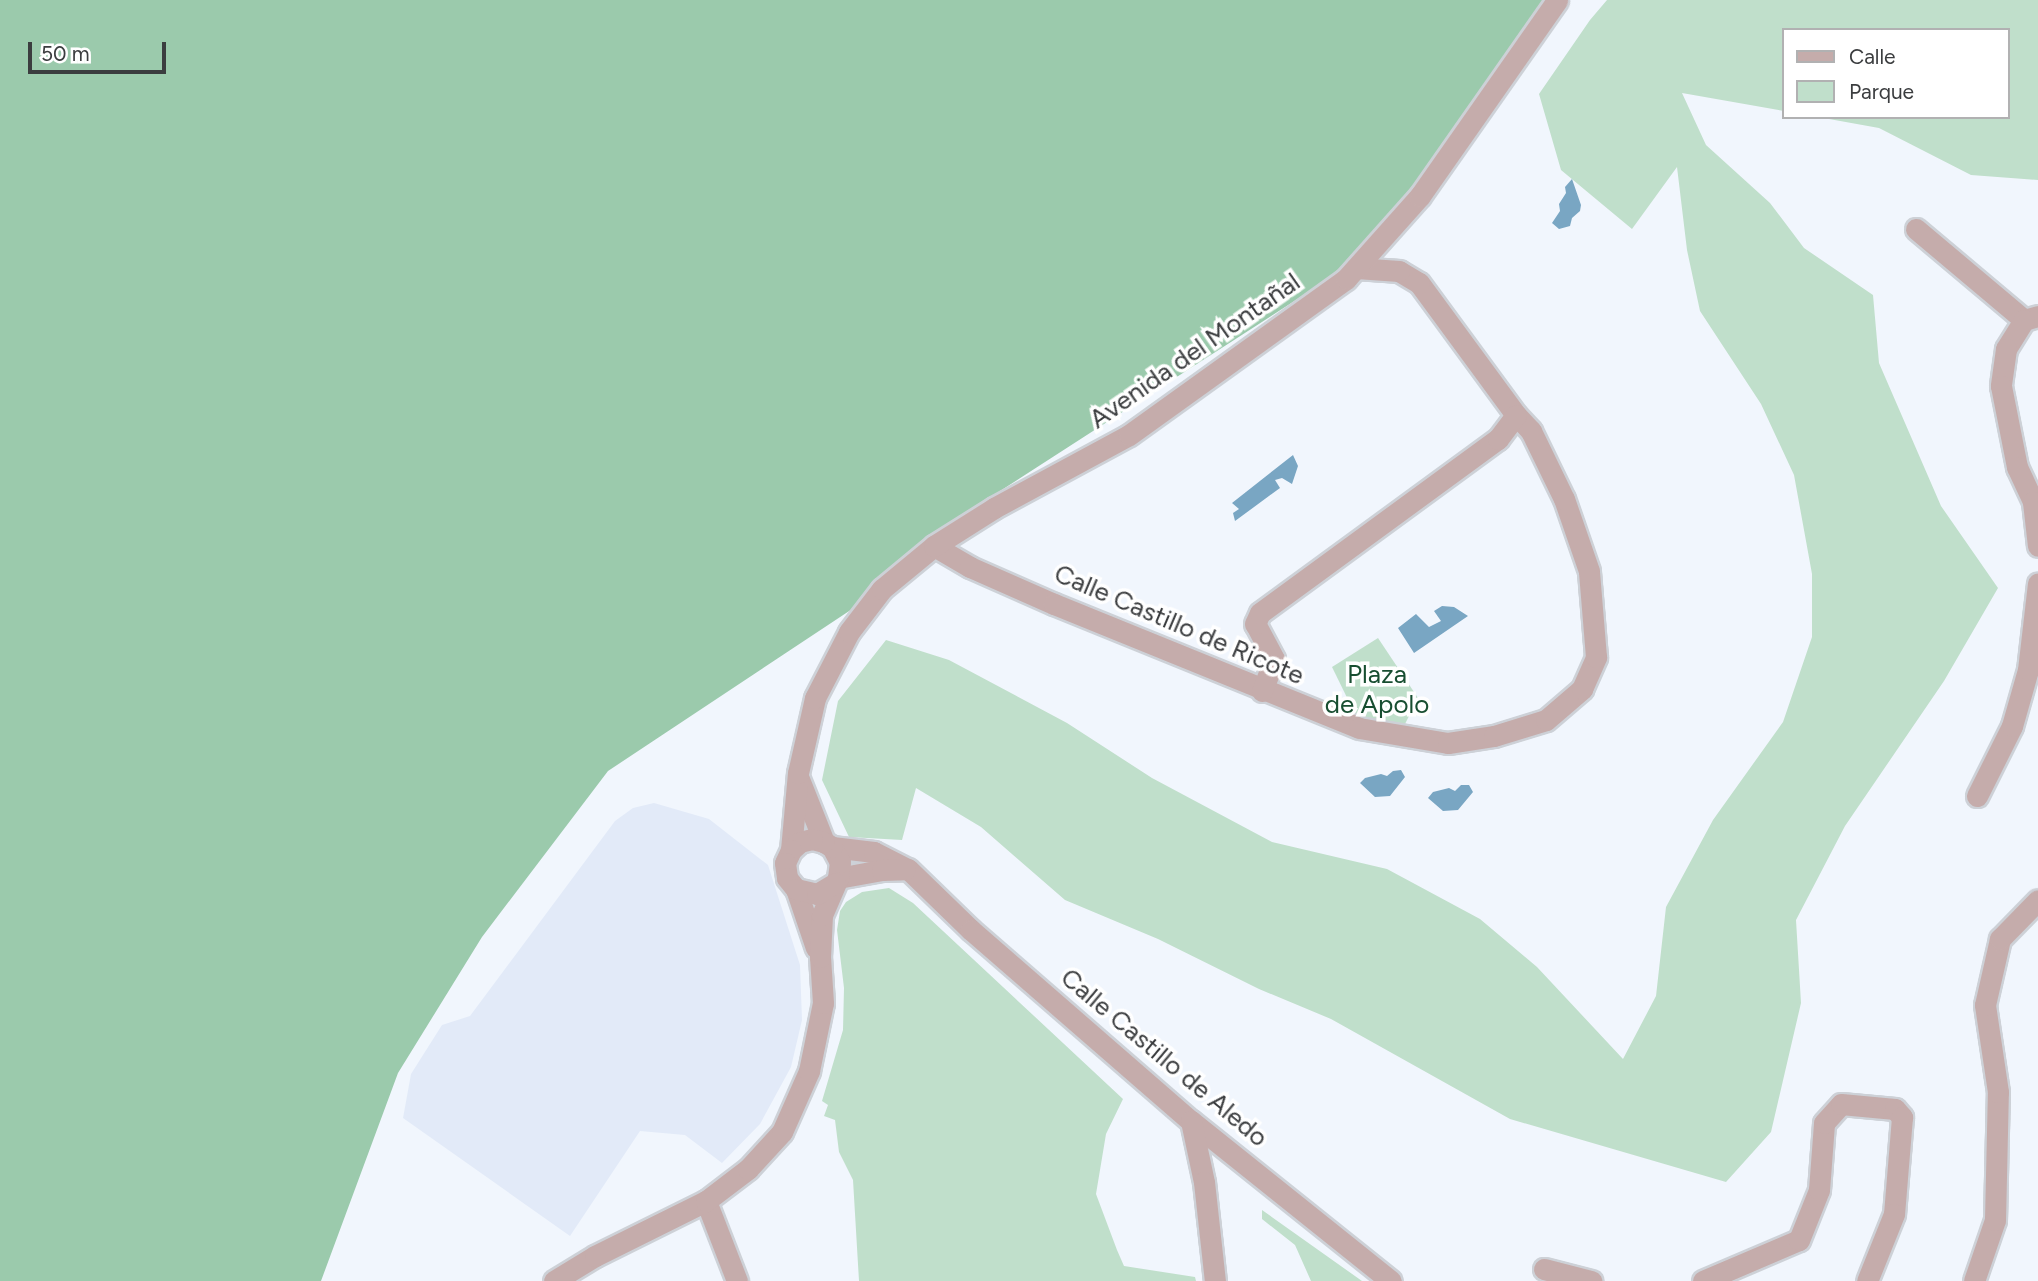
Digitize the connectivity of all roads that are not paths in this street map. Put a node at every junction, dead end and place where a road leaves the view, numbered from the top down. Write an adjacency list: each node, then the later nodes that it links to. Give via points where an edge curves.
1 (1557, 0): 3 (street, Avenida del Montañal, via 1420,196)
2 (1916, 229): 4 (street)
3 (1356, 268): 5 (street, Calle Castillo de Ricote, via 1398,271 1419,283); 6 (street, Avenida del Montañal, via 1129,435)
4 (2031, 318): 7 (street, via 2006,349 2001,386 2017,467 2033,502)
5 (1516, 415): 9 (street, via 1498,439 1260,613 1255,624 1275,659); 9 (street, Calle Castillo de Ricote, via 1531,431 1564,499 1590,571 1597,657 1582,689 1546,720 1494,736 1448,743 1359,728)
6 (934, 546): 9 (street, Calle Castillo de Ricote, via 1042,599); 10 (street, Avenida del Montañal, via 882,589 849,632 815,698)
7 (2038, 546)
8 (2038, 584): 11 (street, via 2028,670 2015,715)
9 (1262, 691)
10 (798, 773): 12 (street, Avenida del Montañal, via 808,808); 13 (street, Avenida del Montañal)
11 (1977, 796)
12 (828, 845): 13 (street, via 812,839); 14 (street, Calle Castillo de Aledo, via 874,852); 15 (street, via 840,862)
13 (791, 850): 16 (street, via 787,878)
14 (908, 869): 15 (street); 19 (street, Calle Castillo de Aledo, via 971,930)
15 (836, 881): 16 (street, via 817,894); 18 (street, via 822,915)
16 (796, 889): 18 (street)
17 (2038, 900): 29 (street, via 2000,939 1984,1005 1998,1091 1995,1207)
18 (820, 957): 20 (street, via 823,1003 809,1072 782,1132 748,1169)
19 (1191, 1121): 24 (street, via 1204,1182); 25 (street, Calle Castillo de Aledo)
20 (706, 1201): 22 (street); 23 (street)
21 (1544, 1269): 26 (street)
22 (554, 1281)
23 (737, 1281)
24 (1215, 1281)
25 (1391, 1281)
26 (1591, 1281)
27 (1703, 1281): 28 (street, via 1799,1240 1819,1191 1824,1123 1841,1104 1895,1109 1902,1117 1894,1214)
28 (1867, 1281)
29 (1974, 1281)

